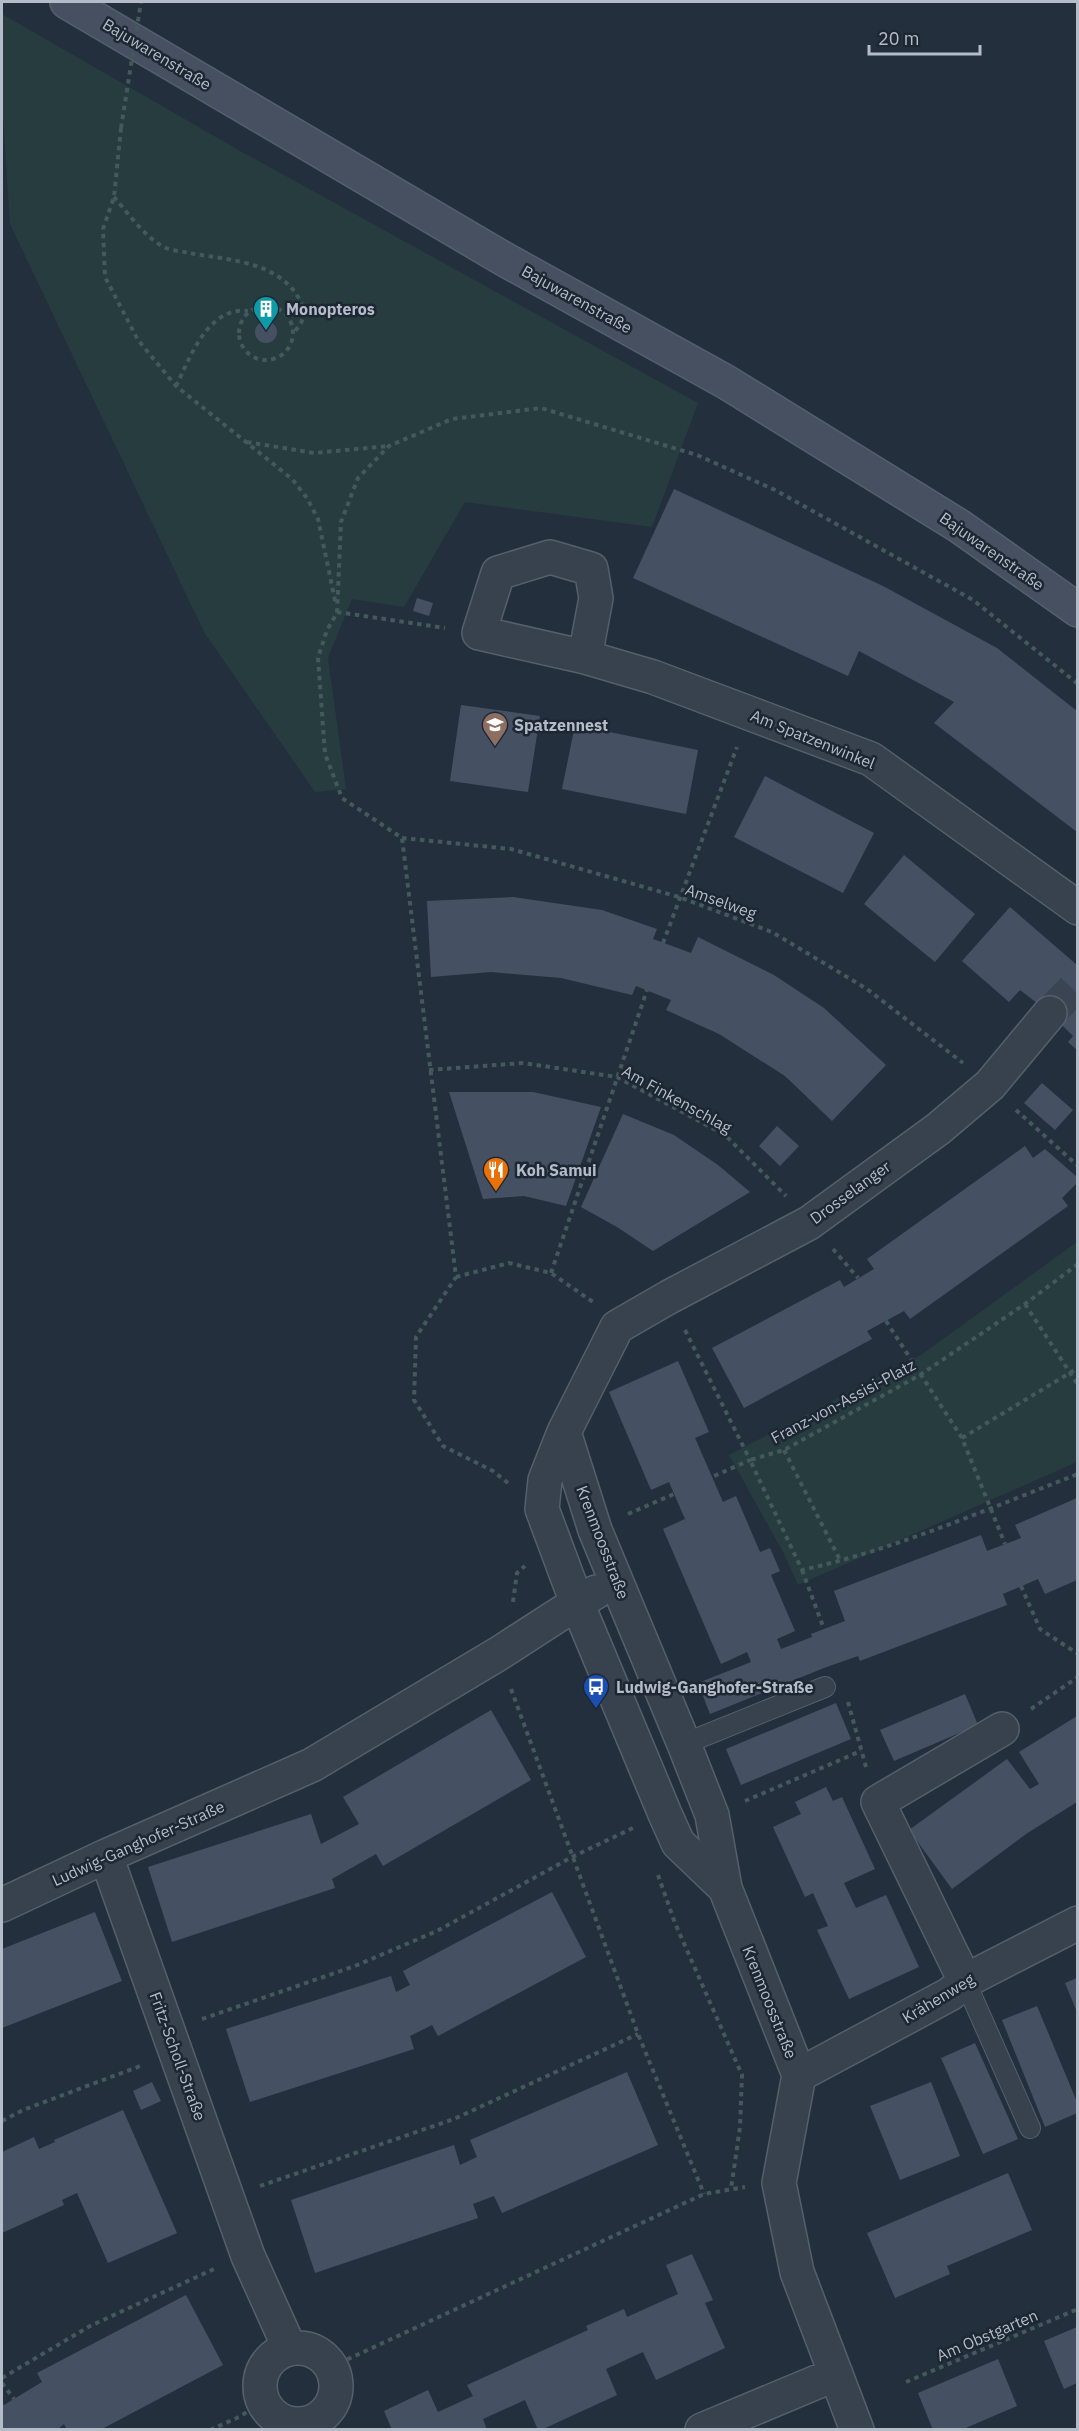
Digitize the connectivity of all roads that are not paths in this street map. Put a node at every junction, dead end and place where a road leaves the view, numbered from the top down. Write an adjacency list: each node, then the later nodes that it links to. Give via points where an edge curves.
1 (68, 2): 2 (main road, Bajuwarenstraße, via 504,259 726,382 959,526)
2 (1077, 610)
3 (585, 657): 3 (street, Am Spatzenwinkel, via 479,633 498,573 550,556 591,569 596,598); 4 (street, Am Spatzenwinkel, via 653,676 871,759)
4 (1077, 908)
5 (1050, 1013): 6 (street, Drosselanger, via 990,1085 938,1129 809,1223)
6 (617, 1327): 7 (street, Krenmoosstraße)
7 (564, 1432): 8 (street, Krenmoosstraße, via 595,1530); 9 (street, Krenmoosstraße, via 545,1480 542,1509)
8 (617, 1582): 9 (street, Ludwig-Ganghofer-Straße); 12 (street, Krenmoosstraße)
9 (577, 1603): 13 (street, Ludwig-Ganghofer-Straße, via 312,1765); 14 (street, Krenmoosstraße, via 678,1843)
10 (825, 1686): 12 (lane)
11 (1002, 1729): 17 (street, via 878,1802)
12 (684, 1744): 14 (street, Krenmoosstraße, via 712,1815)
13 (106, 1856): 15 (street, Ludwig-Ganghofer-Straße); 20 (street, Fritz-Scholl-Straße, via 248,2256)
14 (724, 1888): 18 (street, Krenmoosstraße)
15 (2, 1905)
16 (1077, 1923): 17 (street, Krähenweg)
17 (965, 1981): 18 (street, Krähenweg, via 950,1994); 19 (lane)
18 (799, 2075): 21 (street, Krenmoosstraße, via 779,2183 797,2272)
19 (1030, 2128)
20 (289, 2348): 20 (street, via 269,2359 259,2379 259,2391 269,2413 291,2424 304,2424 315,2420 333,2402 336,2378 324,2357 313,2350)
21 (836, 2374): 22 (street); 23 (street, Krenmoosstraße)
22 (702, 2430)
23 (857, 2430)

